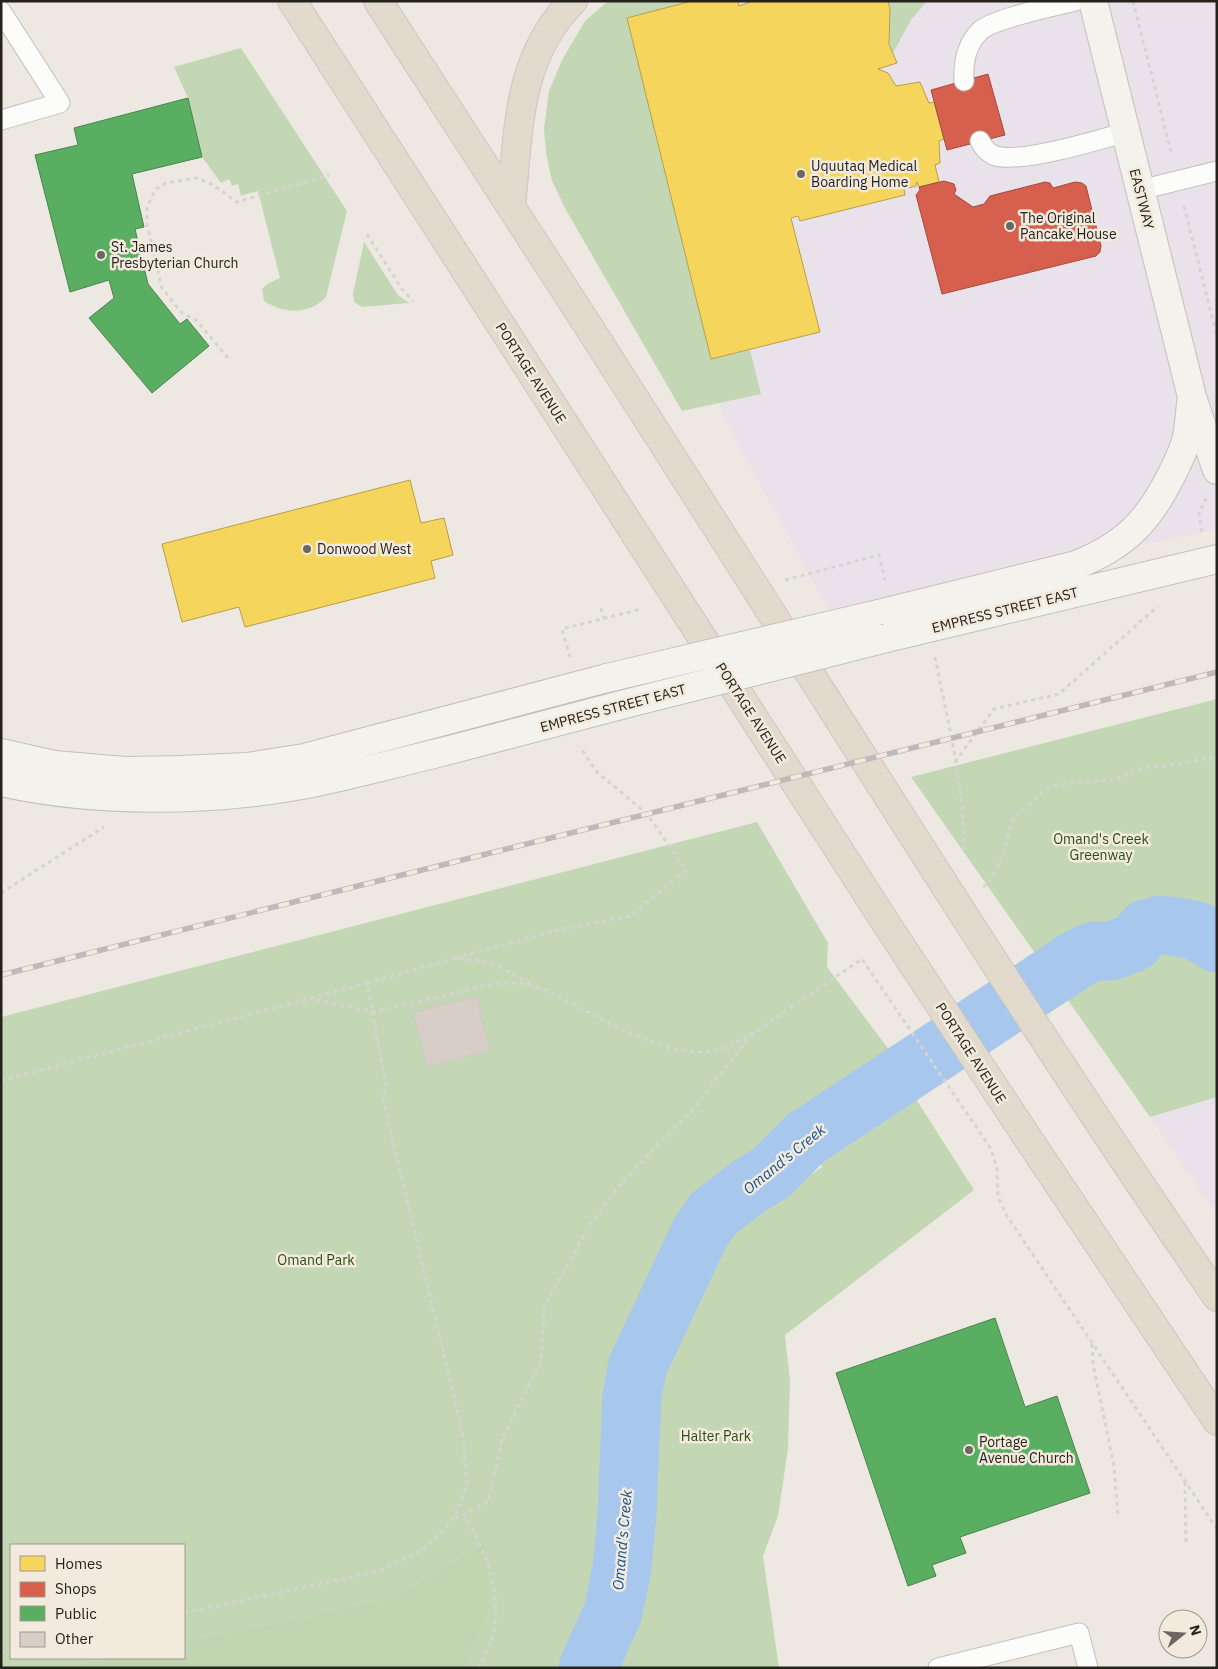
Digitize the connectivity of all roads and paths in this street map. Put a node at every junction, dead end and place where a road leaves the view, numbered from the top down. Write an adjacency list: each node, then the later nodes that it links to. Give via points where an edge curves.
1 (292, 1): 47 (highway, PORTAGE AVENUE, via 893,934)
2 (378, 1): 14 (highway)
3 (573, 1): 14 (highway, via 547,34 531,65 522,98)
4 (1075, 1): 7 (lane, via 1000,21 981,30 969,46 963,63)
5 (1093, 1): 9 (main road, EASTWAY)
6 (1, 11): 8 (lane, via 60,103)
7 (964, 81)
8 (1, 120)
9 (1126, 132): 10 (lane, via 1038,154 1007,157 994,155); 13 (main road, EASTWAY)
10 (980, 141)
11 (1217, 171): 13 (lane)
12 (329, 175): 17 (path, via 237,202 214,185 196,178 166,183 155,190 147,208 146,225 162,288 182,313 197,321)
13 (1140, 190): 18 (main road, EASTWAY)
14 (511, 206): 45 (highway, via 954,902 1080,1096)
15 (367, 234): 16 (path)
16 (413, 301)
17 (228, 358)
18 (1192, 397): 19 (main road, EASTWAY); 30 (main road, EMPRESS STREET EAST, bridge, via 1187,438 1160,499 1129,535 1105,552 1076,565 607,678 304,758 247,766 125,771 54,765)
19 (1217, 470)
20 (1217, 559): 33 (main road, EMPRESS STREET EAST, bridge, via 887,638 328,780 259,791 194,796 52,791)
21 (780, 581): 22 (path, via 879,554)
22 (886, 585)
23 (1160, 604): 32 (path, via 1058,694 994,709)
24 (601, 608): 26 (path)
25 (641, 609): 26 (path)
26 (604, 618): 28 (path, via 562,629)
27 (935, 654): 32 (path)
28 (571, 660)
29 (578, 744): 38 (path, via 597,772 647,814 686,870 630,916 554,931)
30 (1, 753)
31 (1217, 756): 36 (path, via 1136,769 1116,780 1047,788 1015,817 993,876 987,885)
32 (955, 762): 35 (path, via 963,828)
33 (1, 782)
34 (105, 826): 37 (path)
35 (962, 855)
36 (977, 889)
37 (1, 893)
38 (455, 958): 39 (path); 40 (path, via 498,966)
39 (367, 983): 41 (path); 42 (path)
40 (532, 985): 42 (path, via 493,984); 43 (path, via 620,1029 678,1050 715,1052)
41 (309, 998): 42 (path); 44 (path)
42 (374, 1012): 51 (path, via 386,1086 383,1098 464,1435 468,1484)
43 (752, 1034): 46 (path, via 862,959 991,1149 997,1169 998,1198 1007,1216); 49 (path, via 688,1114 620,1186 588,1228 544,1307 541,1360 502,1439 488,1502)
44 (1, 1081)
45 (1215, 1292)
46 (1092, 1344): 48 (path); 50 (path, via 1092,1364 1114,1466)
47 (1217, 1421)
48 (1185, 1482): 52 (path); 53 (path)
49 (464, 1514): 51 (path); 55 (path, via 479,1540 497,1602 492,1634)
50 (1118, 1516)
51 (454, 1518): 54 (path, via 426,1548 378,1571)
52 (1217, 1529)
53 (1186, 1544)
54 (185, 1613)
55 (477, 1668)
56 (938, 1668): 57 (lane, via 1079,1633)
57 (1088, 1668)

